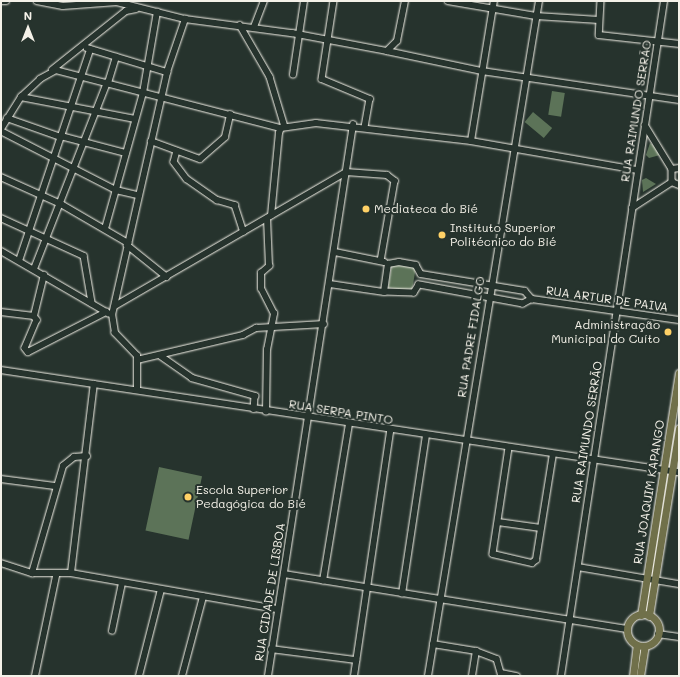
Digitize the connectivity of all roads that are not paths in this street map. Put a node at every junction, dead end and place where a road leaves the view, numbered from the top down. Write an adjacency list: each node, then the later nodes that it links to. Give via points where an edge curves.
1 (6, 1): 12 (street)
2 (37, 1): 13 (street, via 62,6 111,1)
3 (264, 1): 20 (street)
4 (304, 1): 21 (street)
5 (334, 1): 22 (street)
6 (405, 1): 27 (street, via 397,41)
7 (448, 1): 14 (street)
8 (494, 1): 14 (street)
9 (539, 1): 16 (street, RUA PADRE FIDALGO)
10 (601, 1): 18 (street)
11 (664, 1): 23 (street, RUA RAIMUNDO SERRÃO)
12 (1, 2)
13 (142, 8): 15 (street); 25 (street, via 126,10)
14 (493, 10): 16 (street); 30 (street)
15 (157, 12): 17 (street); 29 (street)
16 (536, 16): 18 (street); 34 (street, RUA PADRE FIDALGO)
17 (185, 19): 19 (street); 32 (street)
18 (599, 20): 23 (street, via 602,36)
19 (240, 25): 20 (street); 50 (street, via 270,77)
20 (254, 28): 21 (street)
21 (297, 34): 22 (street); 33 (street)
22 (329, 41): 27 (street); 49 (street, via 323,81 370,99)
23 (658, 42): 24 (street); 39 (street, RUA RAIMUNDO SERRÃO)
24 (679, 44)
25 (83, 47): 26 (street); 31 (street)
26 (90, 50): 28 (street); 35 (street)
27 (387, 51): 30 (street)
28 (116, 57): 29 (street); 36 (street)
29 (149, 67): 32 (street); 37 (street)
30 (482, 70): 34 (street); 54 (street)
31 (50, 72): 35 (street); 40 (street)
32 (167, 72): 38 (street)
33 (293, 75)
34 (526, 76): 39 (street); 57 (street, RUA PADRE FIDALGO)
35 (81, 77): 36 (street); 42 (street)
36 (107, 83): 37 (street); 43 (street)
37 (143, 92): 38 (street); 46 (street)
38 (162, 96): 44 (street); 53 (street)
39 (649, 96): 41 (street); 48 (street, RUA RAIMUNDO SERRÃO)
40 (21, 97): 42 (street); 45 (street)
41 (679, 100)
42 (71, 106): 43 (street); 52 (street)
43 (97, 111): 46 (street); 55 (street)
44 (230, 115): 50 (street); 56 (street, via 225,137 208,156 198,159)
45 (8, 118): 51 (street); 52 (street)
46 (135, 118): 58 (street)
47 (353, 125): 49 (street); 50 (street, via 326,122); 64 (street, RUA CIDADE DE LISBOA)
48 (645, 125): 62 (street); 63 (street, RUA RAIMUNDO SERRÃO)
49 (365, 127): 54 (street)
50 (283, 128): 73 (street, via 274,152)
51 (1, 130): 59 (street)
52 (61, 137): 55 (street); 59 (street)
53 (151, 141): 56 (street); 69 (street)
54 (471, 141): 57 (street)
55 (84, 142): 58 (street); 60 (street)
56 (177, 150): 77 (street, via 174,162 187,179 217,200 235,205)
57 (514, 150): 63 (street); 91 (street, RUA PADRE FIDALGO)
58 (126, 153): 68 (street)
59 (54, 157): 60 (street); 70 (street)
60 (74, 168): 68 (street); 71 (street)
61 (679, 168): 62 (street)
62 (672, 169): 66 (street)
63 (638, 170): 72 (street, RUA RAIMUNDO SERRÃO)
64 (346, 172): 73 (street); 81 (street, RUA CIDADE DE LISBOA); 83 (street, via 387,175 395,181)
65 (1, 177): 70 (street)
66 (672, 182): 67 (street); 72 (street)
67 (679, 185)
68 (116, 190): 69 (street); 75 (street)
69 (137, 195): 79 (street)
70 (42, 197): 71 (street); 76 (street)
71 (61, 204): 75 (street); 78 (street)
72 (632, 208): 99 (street, RUA RAIMUNDO SERRÃO)
73 (269, 217): 77 (street); 104 (street, via 269,266 261,273 261,289 273,311)
74 (1, 218): 76 (street)
75 (105, 228): 79 (street)
76 (29, 232): 78 (street); 82 (street)
77 (244, 232): 88 (street)
78 (48, 239): 85 (street); 95 (street, via 84,256)
79 (127, 244): 88 (street); 96 (street)
80 (1, 251): 82 (street)
81 (335, 252): 83 (street); 89 (street, RUA CIDADE DE LISBOA)
82 (19, 261): 85 (street)
83 (381, 262): 84 (street)
84 (388, 264): 86 (street, via 416,265); 92 (street)
85 (34, 269): 87 (street)
86 (421, 274): 90 (street); 91 (street)
87 (44, 275): 95 (street); 101 (street)
88 (167, 277): 96 (street)
89 (330, 284): 92 (street); 103 (street, RUA CIDADE DE LISBOA)
90 (419, 285): 92 (street, via 414,293); 93 (street)
91 (491, 285): 93 (street, RUA PADRE FIDALGO); 94 (street, via 525,291)
92 (384, 292)
93 (489, 298): 94 (street, via 523,304); 119 (street, RUA PADRE FIDALGO)
94 (532, 299): 99 (street, RUA ARTUR DE PAIVA)
95 (92, 303): 98 (street)
96 (115, 306): 100 (street)
97 (1, 312): 101 (street)
98 (106, 312): 100 (street); 101 (street, via 28,352 25,348 37,320)
99 (616, 312): 102 (street, RUA ARTUR DE PAIVA); 123 (street, RUA RAIMUNDO SERRÃO)
100 (112, 315): 106 (street, via 115,333)
101 (34, 316)
102 (679, 320)
103 (324, 324): 104 (street); 113 (street, RUA CIDADE DE LISBOA)
104 (273, 326): 105 (street, via 256,328 243,335); 112 (street, via 267,350)
105 (161, 356): 106 (street); 111 (street, via 192,378 255,396)
106 (137, 360): 110 (street)
107 (1, 370): 109 (street, RUA SERPA PINTO)
108 (679, 373): 114 (main road, RUA JOAQUIM KAPANGO)
109 (94, 384): 110 (street, RUA SERPA PINTO); 122 (street)
110 (137, 390): 111 (street, RUA SERPA PINTO)
111 (254, 409): 112 (street, RUA SERPA PINTO)
112 (266, 412): 113 (street, RUA SERPA PINTO)
113 (309, 418): 115 (street, RUA SERPA PINTO); 136 (street, RUA CIDADE DE LISBOA)
114 (675, 420): 124 (main road, RUA JOAQUIM KAPANGO)
115 (349, 424): 117 (street, RUA SERPA PINTO); 140 (street)
116 (679, 428): 125 (main road, RUA JOAQUIM KAPANGO)
117 (390, 430): 118 (street, RUA SERPA PINTO); 143 (street)
118 (426, 436): 119 (street, RUA SERPA PINTO); 145 (street)
119 (465, 441): 120 (street, RUA SERPA PINTO); 147 (street, RUA PADRE FIDALGO)
120 (509, 448): 121 (street, RUA SERPA PINTO); 128 (street)
121 (553, 454): 123 (street, RUA SERPA PINTO); 131 (street)
122 (87, 456): 127 (street, via 68,461); 135 (street)
123 (594, 459): 124 (street, RUA SERPA PINTO); 133 (street, RUA RAIMUNDO SERRÃO)
124 (664, 470): 125 (street, RUA SERPA PINTO); 129 (main road, RUA JOAQUIM KAPANGO)
125 (676, 471): 130 (main road, RUA JOAQUIM KAPANGO)
126 (1, 480): 127 (street)
127 (55, 486): 134 (street)
128 (498, 522): 131 (street); 131 (street, via 494,556 532,563)
129 (655, 525): 130 (main road); 138 (main road, RUA JOAQUIM KAPANGO)
130 (664, 526): 139 (main road, RUA JOAQUIM KAPANGO)
131 (541, 528)
132 (1, 563): 134 (street)
133 (578, 567): 138 (street); 151 (street, RUA RAIMUNDO SERRÃO)
134 (32, 573): 137 (street)
135 (72, 574): 137 (street); 141 (street)
136 (284, 574): 140 (street); 148 (street, RUA CIDADE DE LISBOA)
137 (56, 576): 161 (street)
138 (646, 578): 139 (street); 149 (main road, RUA JOAQUIM KAPANGO)
139 (655, 580): 142 (street); 150 (main road, RUA JOAQUIM KAPANGO)
140 (323, 581): 143 (street)
141 (122, 583): 144 (street); 153 (street)
142 (679, 584)
143 (366, 588): 145 (street); 160 (street)
144 (161, 590): 146 (street); 162 (street)
145 (402, 594): 147 (street)
146 (203, 597): 148 (street); 163 (street)
147 (440, 601): 151 (street); 156 (street, RUA PADRE FIDALGO)
148 (278, 609): 158 (street, RUA CIDADE DE LISBOA)
149 (641, 615): 150 (main road); 152 (main road, via 632,620)
150 (649, 616): 154 (main road, via 657,623)
151 (570, 620): 152 (street); 169 (street, RUA RAIMUNDO SERRÃO)
152 (627, 629): 157 (main road, via 630,639)
153 (112, 631)
154 (658, 634): 155 (street); 157 (main road, via 654,642)
155 (679, 637)
156 (433, 644): 159 (street); 166 (street, RUA PADRE FIDALGO)
157 (641, 645): 170 (main road); 171 (main road)
158 (271, 649): 160 (street); 164 (street, RUA CIDADE DE LISBOA)
159 (476, 651): 167 (street); 168 (street, via 497,659 501,673)
160 (356, 660): 165 (street)
161 (35, 676)
162 (139, 676)
163 (182, 676)
164 (268, 676)
165 (354, 676)
166 (428, 676)
167 (472, 676)
168 (517, 676)
169 (561, 676)
170 (633, 676)
171 (640, 676)

